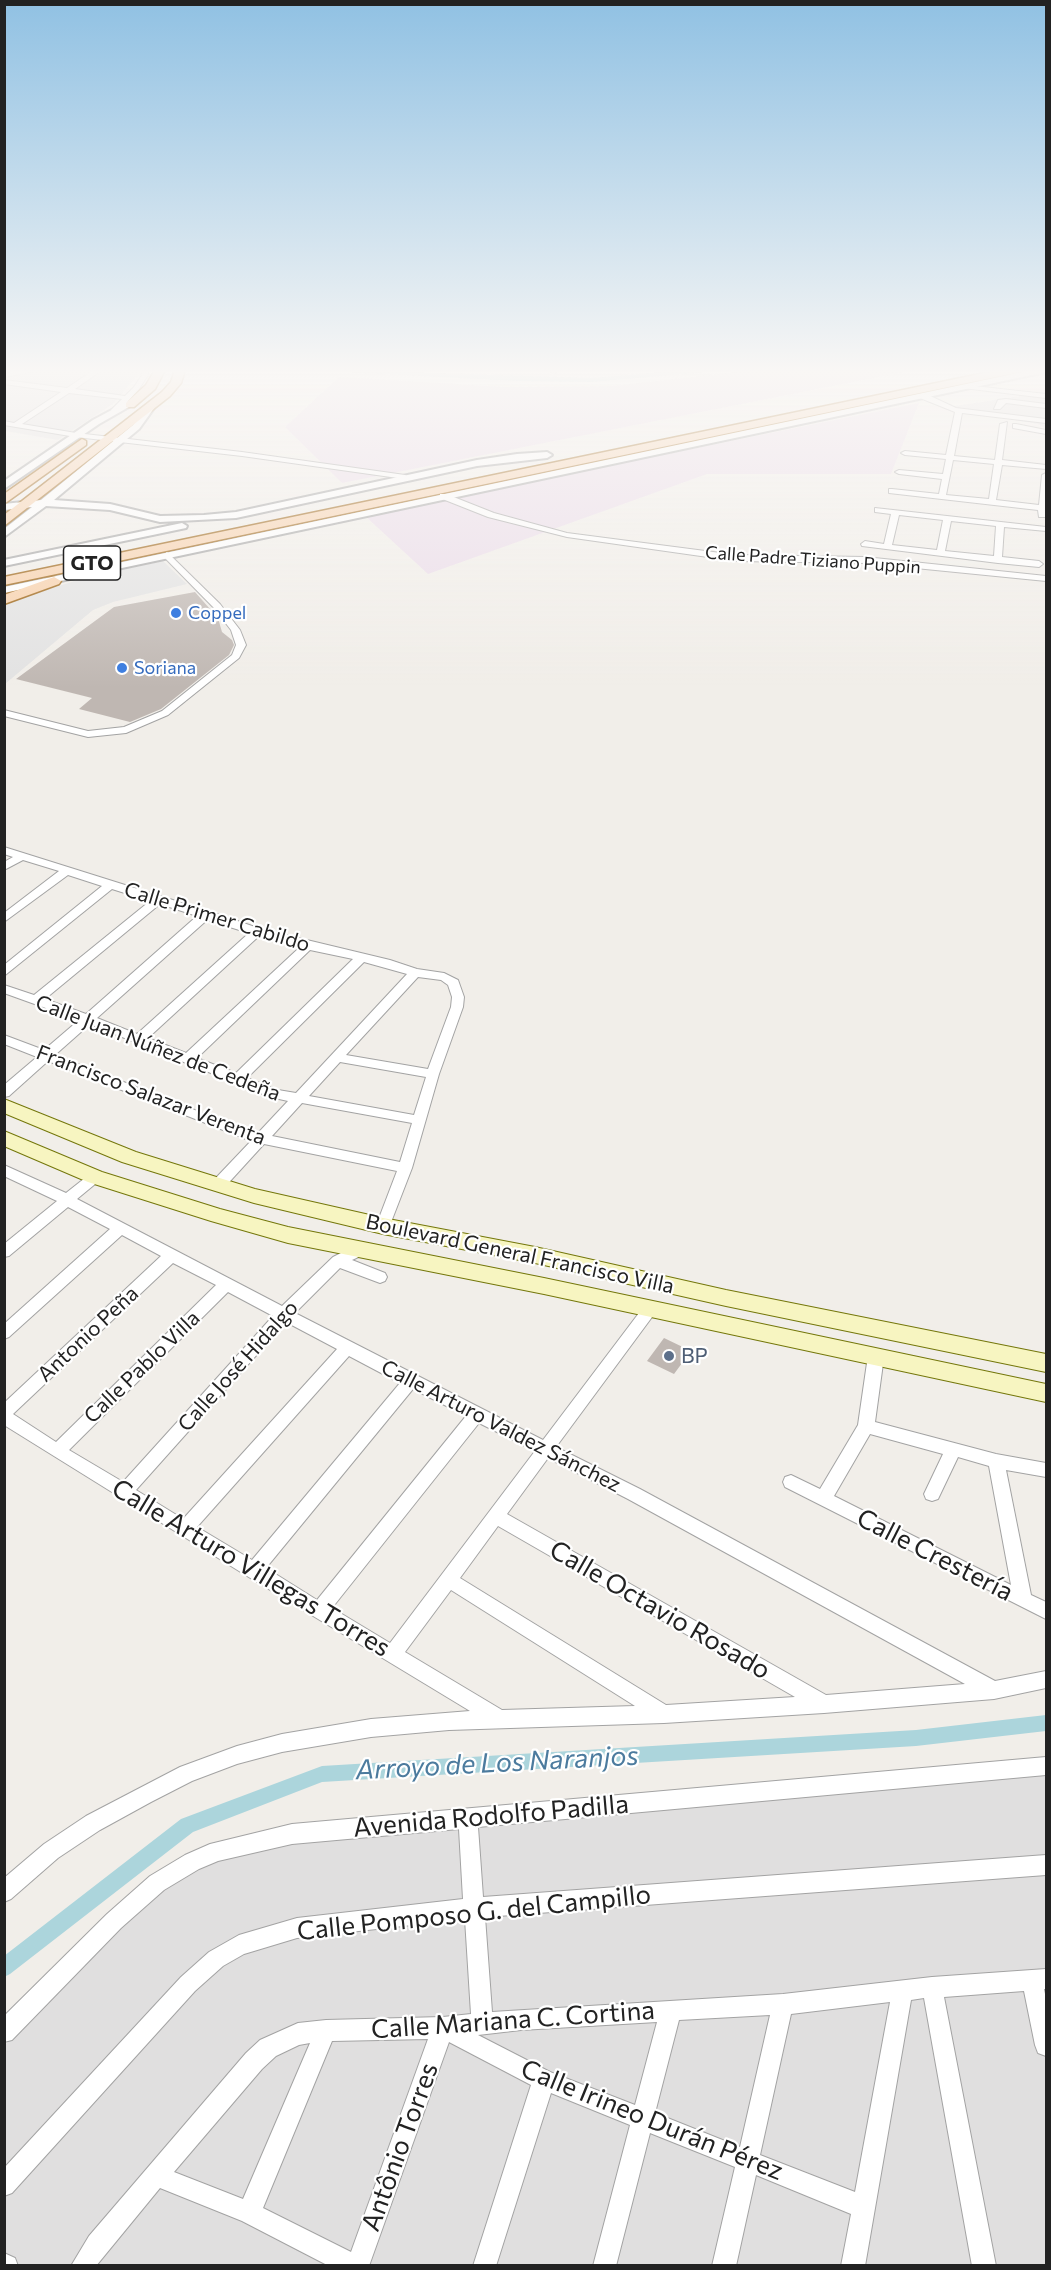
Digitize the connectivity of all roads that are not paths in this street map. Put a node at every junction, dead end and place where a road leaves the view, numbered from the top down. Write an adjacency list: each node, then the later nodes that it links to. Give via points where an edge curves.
1 (1047, 475): 22 (street, via 1043,512)
2 (18, 476): 16 (street)
3 (36, 476): 20 (main road)
4 (70, 476): 23 (main road)
5 (71, 476): 21 (street)
6 (75, 476): 25 (street, via 79,492)
7 (397, 476): 14 (street)
8 (410, 476): 14 (street)
9 (455, 476): 34 (main road, GTO)
10 (505, 476): 34 (main road, GTO)
11 (539, 476): 18 (street)
12 (937, 476): 15 (street)
13 (997, 476): 22 (street)
14 (405, 477): 28 (street)
15 (947, 477): 19 (street)
16 (4, 486)
17 (892, 491): 19 (street)
18 (443, 496): 38 (street); 44 (street, Calle Padre Tiziano Puppin, via 491,515 567,535 736,558 865,560)
19 (942, 496): 22 (street)
20 (4, 500)
21 (45, 503): 23 (street); 25 (street); 33 (street)
22 (992, 503)
23 (30, 504): 24 (street); 30 (main road)
24 (4, 507)
25 (110, 507): 28 (street, via 160,519)
26 (878, 510): 27 (street)
27 (896, 512): 29 (street); 36 (street)
28 (236, 515): 40 (street)
29 (948, 518): 31 (street); 37 (street)
30 (4, 522)
31 (1000, 524): 32 (street); 39 (street)
32 (1047, 529)
33 (4, 534)
34 (178, 539): 42 (main road, GTO); 45 (main road, GTO)
35 (865, 544): 36 (street)
36 (887, 548): 37 (street)
37 (940, 553): 39 (street)
38 (167, 555): 43 (street); 48 (street, via 235,630 241,645 236,656 165,713 126,730 88,734)
39 (998, 560): 41 (street)
40 (4, 563)
41 (1039, 564)
42 (4, 568)
43 (61, 579): 45 (street); 46 (street); 47 (main road)
44 (1047, 579)
45 (4, 581)
46 (4, 590)
47 (4, 600)
48 (4, 713)
49 (4, 850): 50 (street, Calle Primer Cabildo)
50 (20, 856): 51 (street); 52 (street, Calle Primer Cabildo)
51 (4, 867)
52 (66, 872): 53 (street, Calle Primer Cabildo); 56 (street)
53 (111, 884): 54 (street, Calle Primer Cabildo); 60 (street)
54 (158, 900): 55 (street, Calle Primer Cabildo); 63 (street)
55 (207, 914): 57 (street, Calle Primer Cabildo); 64 (street)
56 (4, 919)
57 (257, 932): 58 (street, Calle Primer Cabildo); 65 (street)
58 (308, 946): 59 (street, Calle Primer Cabildo); 69 (street)
59 (360, 958): 61 (street, Calle Primer Cabildo); 71 (street)
60 (4, 972)
61 (415, 973): 68 (street); 70 (street, Calle Primer Cabildo, via 444,977 454,983 458,997)
62 (4, 989): 63 (street, Calle Juan Núñez de Cedeña)
63 (36, 1000): 64 (street, Calle Juan Núñez de Cedeña)
64 (89, 1019): 65 (street, Calle Juan Núñez de Cedeña); 67 (street)
65 (139, 1039): 69 (street, Calle Juan Núñez de Cedeña)
66 (4, 1040): 67 (street, Francisco Salazar Verenta)
67 (46, 1056): 72 (street); 77 (street, Francisco Salazar Verenta)
68 (336, 1057): 70 (street); 73 (street)
69 (188, 1059): 71 (street, Calle Juan Núñez de Cedeña)
70 (433, 1074): 75 (street, Calle Primer Cabildo)
71 (238, 1079): 73 (street, Calle Juan Núñez de Cedeña)
72 (4, 1093)
73 (296, 1100): 75 (street, Calle Juan Núñez de Cedeña); 77 (street)
74 (4, 1105): 81 (main road, Boulevard General Francisco Villa, via 129,1157)
75 (420, 1120): 78 (street, Calle Primer Cabildo)
76 (4, 1138): 80 (main road, Boulevard General Francisco Villa)
77 (261, 1139): 78 (street, Francisco Salazar Verenta); 81 (street)
78 (405, 1168): 83 (street, Calle Primer Cabildo)
79 (4, 1170): 82 (street, Calle Arturo Valdez Sánchez)
80 (95, 1177): 82 (street); 86 (main road, Boulevard General Francisco Villa, via 218,1216)
81 (217, 1186): 83 (main road, Boulevard General Francisco Villa)
82 (66, 1199): 84 (street, Calle Arturo Valdez Sánchez); 85 (street)
83 (383, 1226): 96 (main road, Boulevard General Francisco Villa)
84 (121, 1228): 87 (street, Calle Arturo Valdez Sánchez); 93 (street)
85 (6, 1249)
86 (360, 1250): 88 (street, Calle José Hidalgo); 91 (main road, Boulevard General Francisco Villa)
87 (172, 1255): 90 (street, Calle Arturo Valdez Sánchez); 102 (street, Antonio Peña)
88 (338, 1261): 89 (street); 92 (street, Calle José Hidalgo)
89 (380, 1277)
90 (227, 1284): 92 (street, Calle Arturo Valdez Sánchez); 106 (street, Calle Pablo Villa)
91 (650, 1309): 95 (main road, Boulevard General Francisco Villa); 104 (street)
92 (284, 1314): 94 (street, Calle Arturo Valdez Sánchez); 110 (street, Calle José Hidalgo)
93 (4, 1333)
94 (347, 1348): 98 (street, Calle Arturo Valdez Sánchez); 114 (street)
95 (876, 1356): 97 (main road, Boulevard General Francisco Villa); 103 (street)
96 (1047, 1363)
97 (933, 1368): 99 (main road, via 937,1363 952,1362); 100 (main road, Boulevard General Francisco Villa)
98 (411, 1381): 101 (street, Calle Arturo Valdez Sánchez); 115 (street)
99 (1047, 1382)
100 (1047, 1394)
101 (477, 1414): 104 (street, Calle Arturo Valdez Sánchez); 118 (street)
102 (4, 1415): 106 (street, Calle Arturo Villegas Torres)
103 (866, 1426): 105 (street); 112 (street)
104 (546, 1448): 113 (street); 122 (street, Calle Arturo Valdez Sánchez)
105 (953, 1450): 107 (street); 111 (street)
106 (57, 1451): 110 (street, Calle Arturo Villegas Torres)
107 (996, 1461): 108 (street); 117 (street)
108 (1047, 1470)
109 (791, 1482): 112 (street, Calle Crestería)
110 (124, 1492): 114 (street, Calle Arturo Villegas Torres)
111 (932, 1494)
112 (824, 1498): 117 (street, Calle Crestería)
113 (496, 1516): 116 (street); 123 (street, Calle Octavio Rosado)
114 (185, 1528): 115 (street, Calle Arturo Villegas Torres)
115 (253, 1571): 118 (street, Calle Arturo Villegas Torres)
116 (449, 1580): 120 (street); 124 (street)
117 (1023, 1600): 119 (street, Calle Crestería)
118 (319, 1611): 120 (street, Calle Arturo Villegas Torres)
119 (1047, 1611)
120 (393, 1654): 125 (street, Calle Arturo Villegas Torres)
121 (1047, 1680): 122 (street)
122 (994, 1690): 123 (street)
123 (824, 1704): 124 (street)
124 (664, 1714): 125 (street)
125 (499, 1720): 129 (street, via 371,1728 237,1755 161,1787 93,1823 51,1851)
126 (1047, 1766): 127 (street, Avenida Rodolfo Padilla)
127 (468, 1818): 130 (street); 139 (street, Avenida Rodolfo Padilla, via 292,1834 217,1851 192,1862 157,1883 114,1921)
128 (1047, 1865): 130 (street, Calle Pomposo G. del Campillo)
129 (4, 1892)
130 (475, 1908): 136 (street); 145 (street, Calle Pomposo G. del Campillo, via 297,1928 239,1945 188,1984)
131 (1039, 1979): 132 (street, Calle Mariana C. Cortina); 140 (street)
132 (932, 1987): 133 (street, Calle Mariana C. Cortina); 154 (street)
133 (902, 1991): 134 (street, Calle Mariana C. Cortina); 146 (street)
134 (783, 2004): 135 (street, Calle Mariana C. Cortina); 143 (street)
135 (671, 2010): 136 (street, Calle Mariana C. Cortina); 142 (street)
136 (482, 2024): 137 (street, Calle Mariana C. Cortina)
137 (443, 2028): 138 (street, Calle Mariana C. Cortina); 141 (street, Calle Irineo Durán Pérez); 149 (street, Antônio Torres)
138 (326, 2031): 144 (street, Calle Mariana C. Cortina, via 298,2034 268,2048); 147 (street)
139 (4, 2032)
140 (1047, 2045)
141 (544, 2080): 142 (street, Calle Irineo Durán Pérez); 150 (street)
142 (643, 2118): 143 (street, Calle Irineo Durán Pérez); 151 (street)
143 (748, 2160): 146 (street, Calle Irineo Durán Pérez); 152 (street)
144 (157, 2176): 147 (street); 148 (street, Calle Mariana C. Cortina)
145 (4, 2185)
146 (863, 2207): 153 (street)
147 (249, 2213): 149 (street)
148 (82, 2265)
149 (356, 2265)
150 (484, 2265)
151 (604, 2265)
152 (724, 2265)
153 (853, 2265)
154 (984, 2265)

